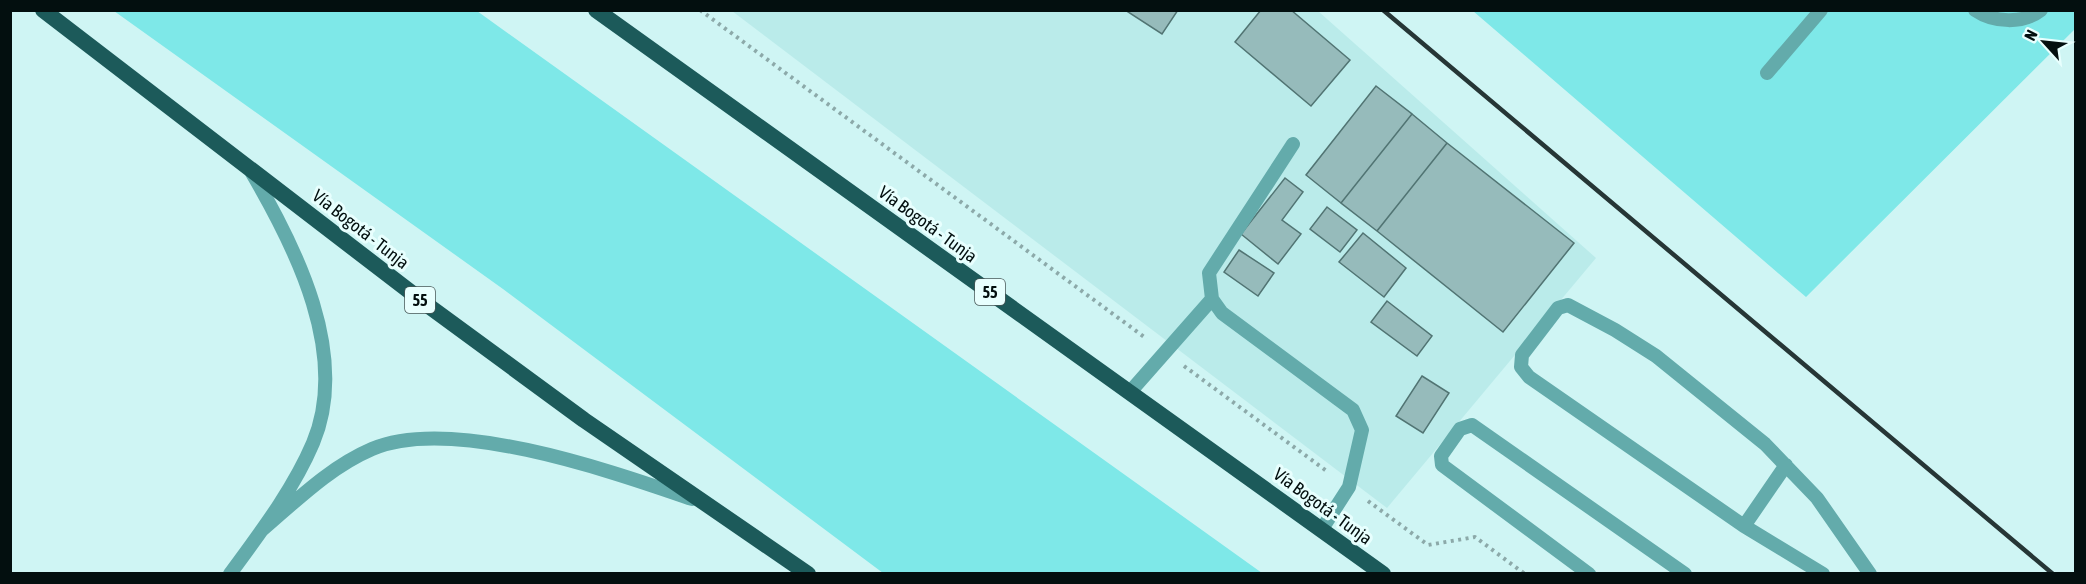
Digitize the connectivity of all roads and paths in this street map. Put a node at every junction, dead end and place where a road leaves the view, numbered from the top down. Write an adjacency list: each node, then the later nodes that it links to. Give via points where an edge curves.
1 (43, 10): 9 (highway, Vía Bogotá - Tunja / 55)
2 (596, 10): 12 (highway, Vía Bogotá - Tunja / 55)
3 (700, 10): 11 (path)
4 (1821, 10): 7 (lane)
5 (1975, 10): 6 (lane, via 2002,20 2031,18)
6 (2041, 10)
7 (1767, 73)
8 (1293, 144): 10 (lane, via 1209,273)
9 (248, 167): 15 (highway, Vía Bogotá - Tunja / 55, via 430,308); 18 (lane, via 285,229 309,288 325,378 323,407 314,441)
10 (1212, 299): 11 (lane); 14 (lane, via 1222,313 1353,410 1362,430)
11 (1165, 352): 12 (lane); 14 (path)
12 (1130, 392): 17 (highway, Vía Bogotá - Tunja / 55)
13 (1786, 465): 16 (lane); 16 (lane, via 1656,356 1568,305 1558,308 1522,355 1521,367 1529,377); 26 (lane, via 1817,498)
14 (1349, 487): 17 (lane); 22 (path, via 1428,545 1475,537)
15 (702, 502): 18 (lane, via 536,451 414,440 374,448 344,464 316,482); 20 (highway, Vía Bogotá - Tunja / 55)
16 (1744, 526): 25 (lane)
17 (1322, 529): 21 (highway, Vía Bogotá - Tunja / 55)
18 (262, 530): 19 (lane)
19 (230, 573)
20 (808, 573)
21 (1383, 573)
22 (1525, 573)
23 (1590, 573): 24 (lane, via 1442,465 1441,456 1460,429 1472,425)
24 (1684, 573)
25 (1823, 573)
26 (1870, 573)

